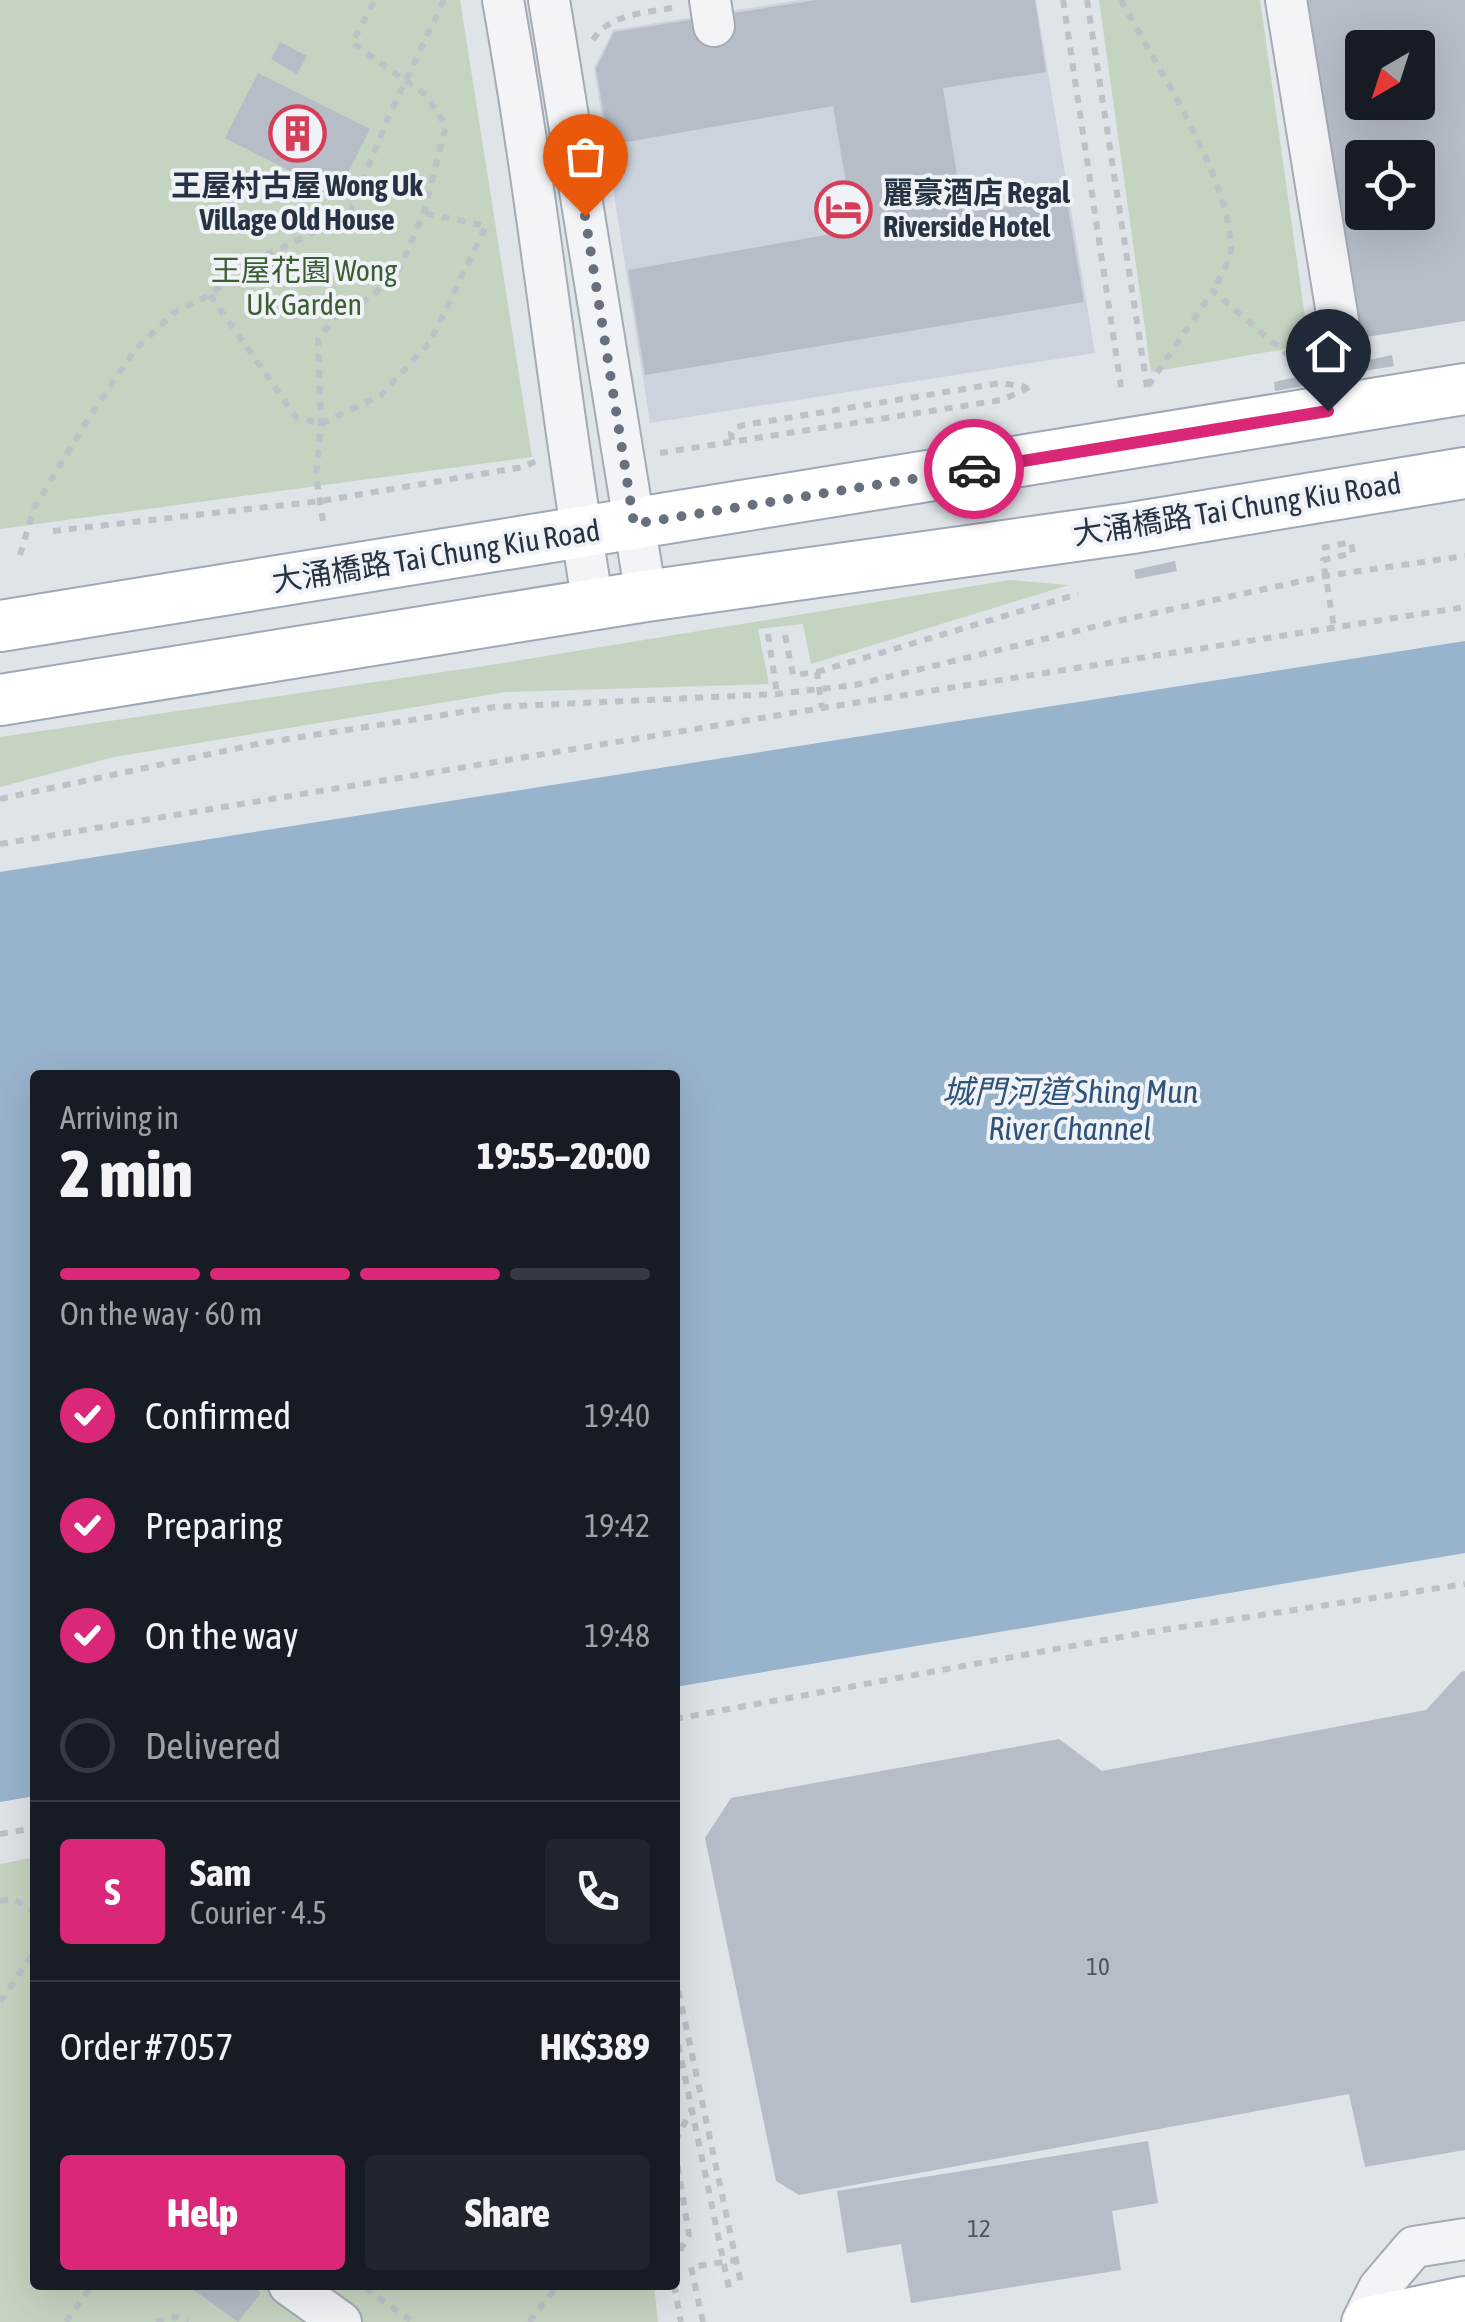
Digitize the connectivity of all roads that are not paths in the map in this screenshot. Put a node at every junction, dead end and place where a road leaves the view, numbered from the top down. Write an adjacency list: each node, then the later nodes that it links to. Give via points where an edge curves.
1 (546, 0): 3 (street); 7 (street)
2 (1286, 0): 4 (street)
3 (504, 4): 8 (street)
4 (1344, 352)
5 (1465, 389): 7 (main road, 大涌橋路 Tai Chung Kiu Road)
6 (1465, 473): 9 (main road, 大涌橋路 Tai Chung Kiu Road)
7 (634, 524): 8 (main road, 大涌橋路 Tai Chung Kiu Road); 9 (street)
8 (581, 531): 10 (street); 11 (main road, 大涌橋路 Tai Chung Kiu Road)
9 (646, 596): 10 (main road, 大涌橋路 Tai Chung Kiu Road)
10 (593, 604): 12 (main road, 大涌橋路 Tai Chung Kiu Road)
11 (0, 626)
12 (0, 700)
13 (1465, 2239): 17 (street, via 1414,2247 1379,2288)
14 (296, 2290): 16 (street)
15 (1465, 2302): 17 (main road)
16 (341, 2322)
17 (1366, 2322)

